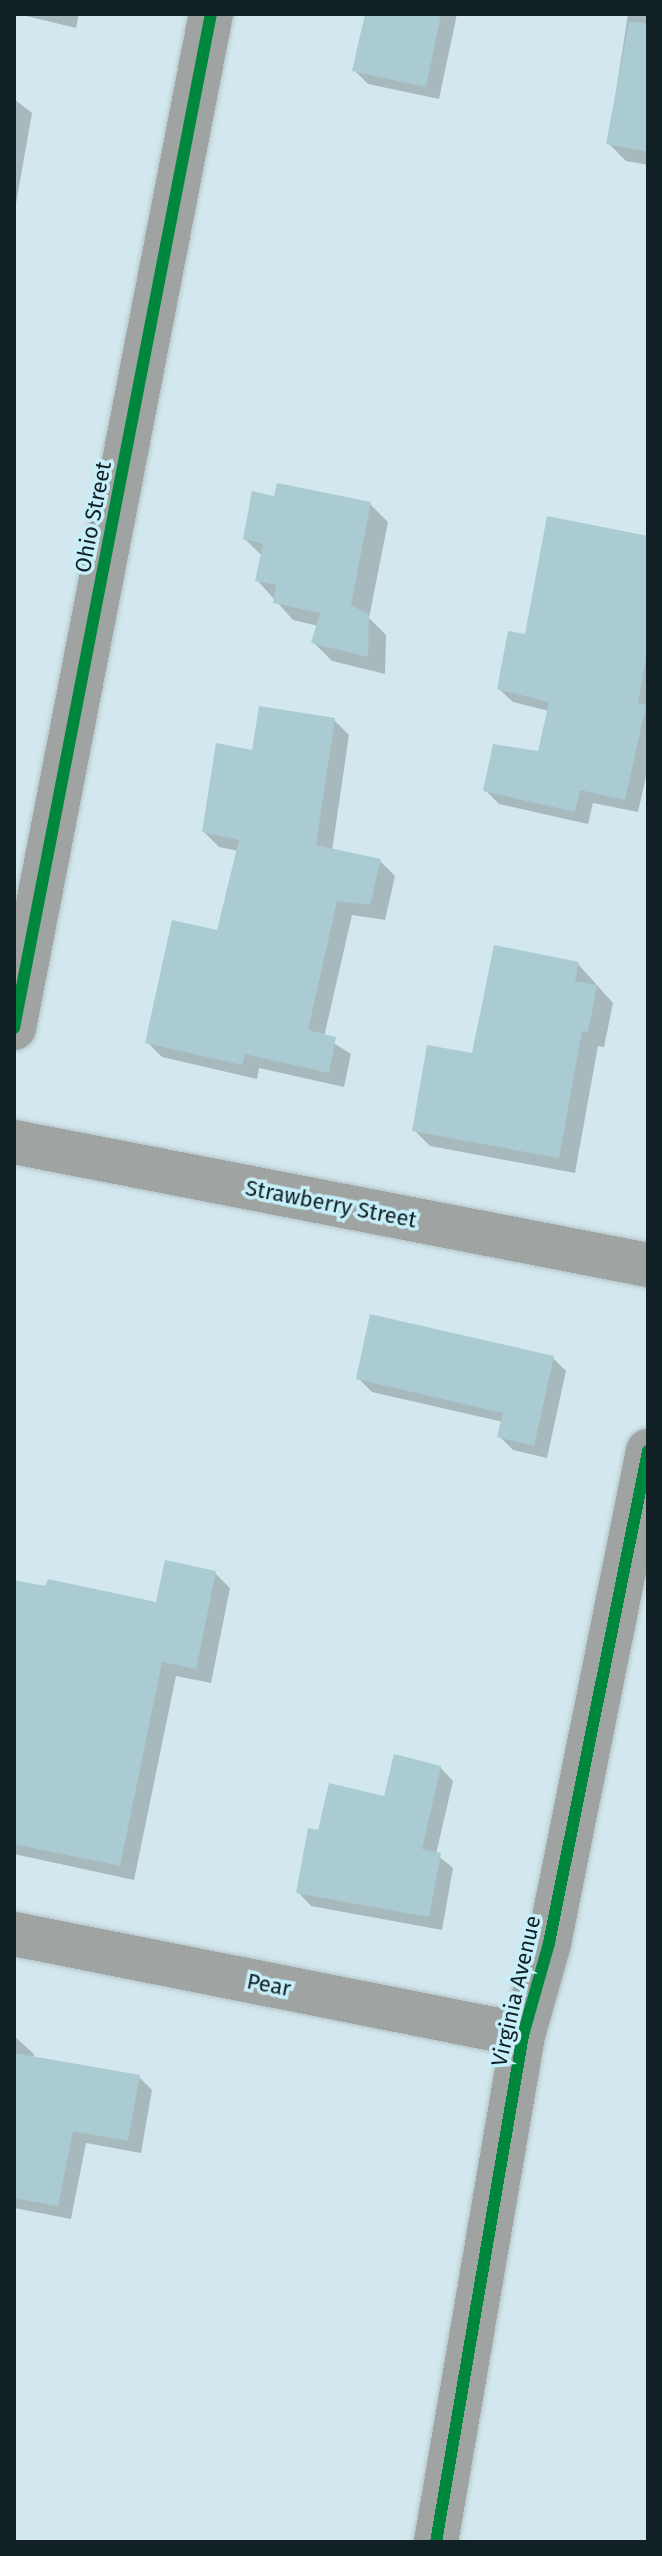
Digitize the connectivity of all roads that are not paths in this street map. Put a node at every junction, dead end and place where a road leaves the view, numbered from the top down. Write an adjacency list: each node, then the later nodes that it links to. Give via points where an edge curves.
1 (211, 14): 2 (street, Ohio Street)
2 (14, 1028)
3 (14, 1142): 4 (street, Strawberry Street)
4 (648, 1265)
5 (648, 1451): 7 (street, Virginia Avenue, via 549,1943)
6 (14, 1934): 7 (street, Pear)
7 (523, 2035): 8 (street, Virginia Avenue)
8 (436, 2542)

